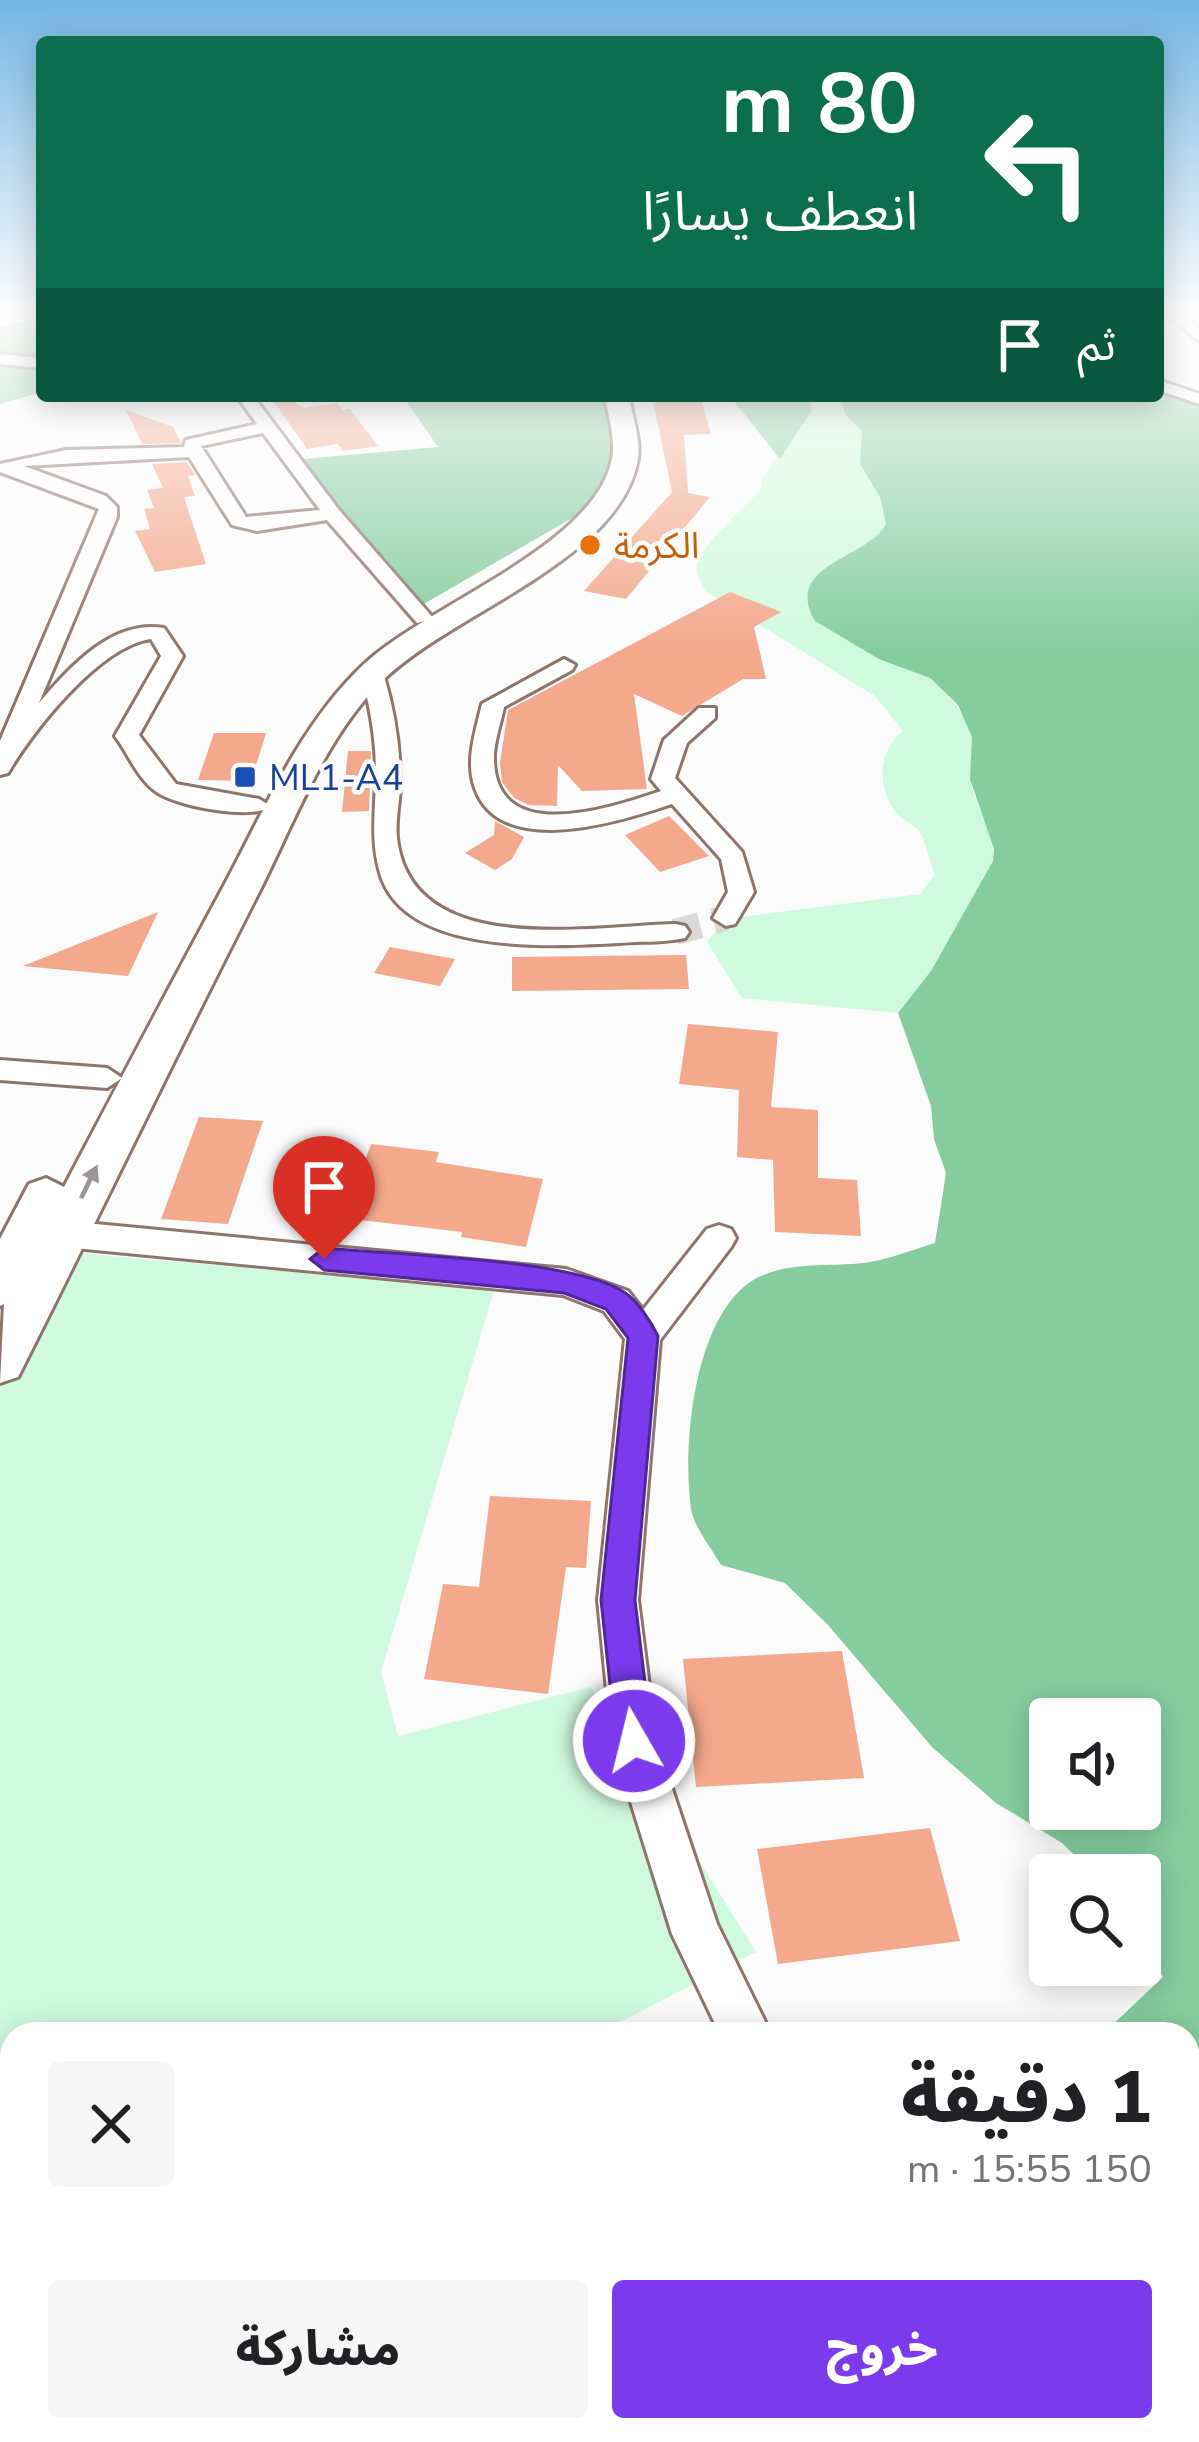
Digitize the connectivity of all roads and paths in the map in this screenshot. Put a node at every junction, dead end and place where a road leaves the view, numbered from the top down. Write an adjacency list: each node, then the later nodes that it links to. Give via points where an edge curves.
1 (264, 424): 4 (street)
2 (605, 424): 7 (highway, via 607,470 589,503 548,543)
3 (620, 424): 9 (highway, via 625,462 601,513)
4 (266, 427): 5 (street, via 204,438 192,444); 6 (street)
5 (194, 452): 6 (street, via 239,521); 11 (street, via 31,458 6,468 108,508 106,529)
6 (332, 514): 7 (street)
7 (424, 619): 13 (highway, via 331,692)
8 (564, 665): 12 (street, via 493,704 484,763 490,802 501,814 566,823)
9 (372, 673): 15 (street, via 388,746 388,864 399,891 423,913 481,932); 18 (highway, one-way to 9, via 321,740)
10 (707, 713): 12 (street, via 676,740 667,760 663,779)
11 (4, 760): 13 (street, via 110,644 157,632 172,656 127,736 160,784 187,799)
12 (673, 795): 14 (street, via 733,857 741,892)
13 (259, 806): 17 (highway)
14 (726, 918)
15 (674, 932)
16 (0, 1070): 17 (street)
17 (107, 1078): 20 (highway)
18 (64, 1234): 21 (street, via 566,1282 616,1301); 22 (highway)
19 (719, 1238): 21 (street)
20 (0, 1286)
21 (643, 1336): 23 (street, via 618,1600 634,1741 696,1934)
22 (0, 1362)
23 (740, 2022)

